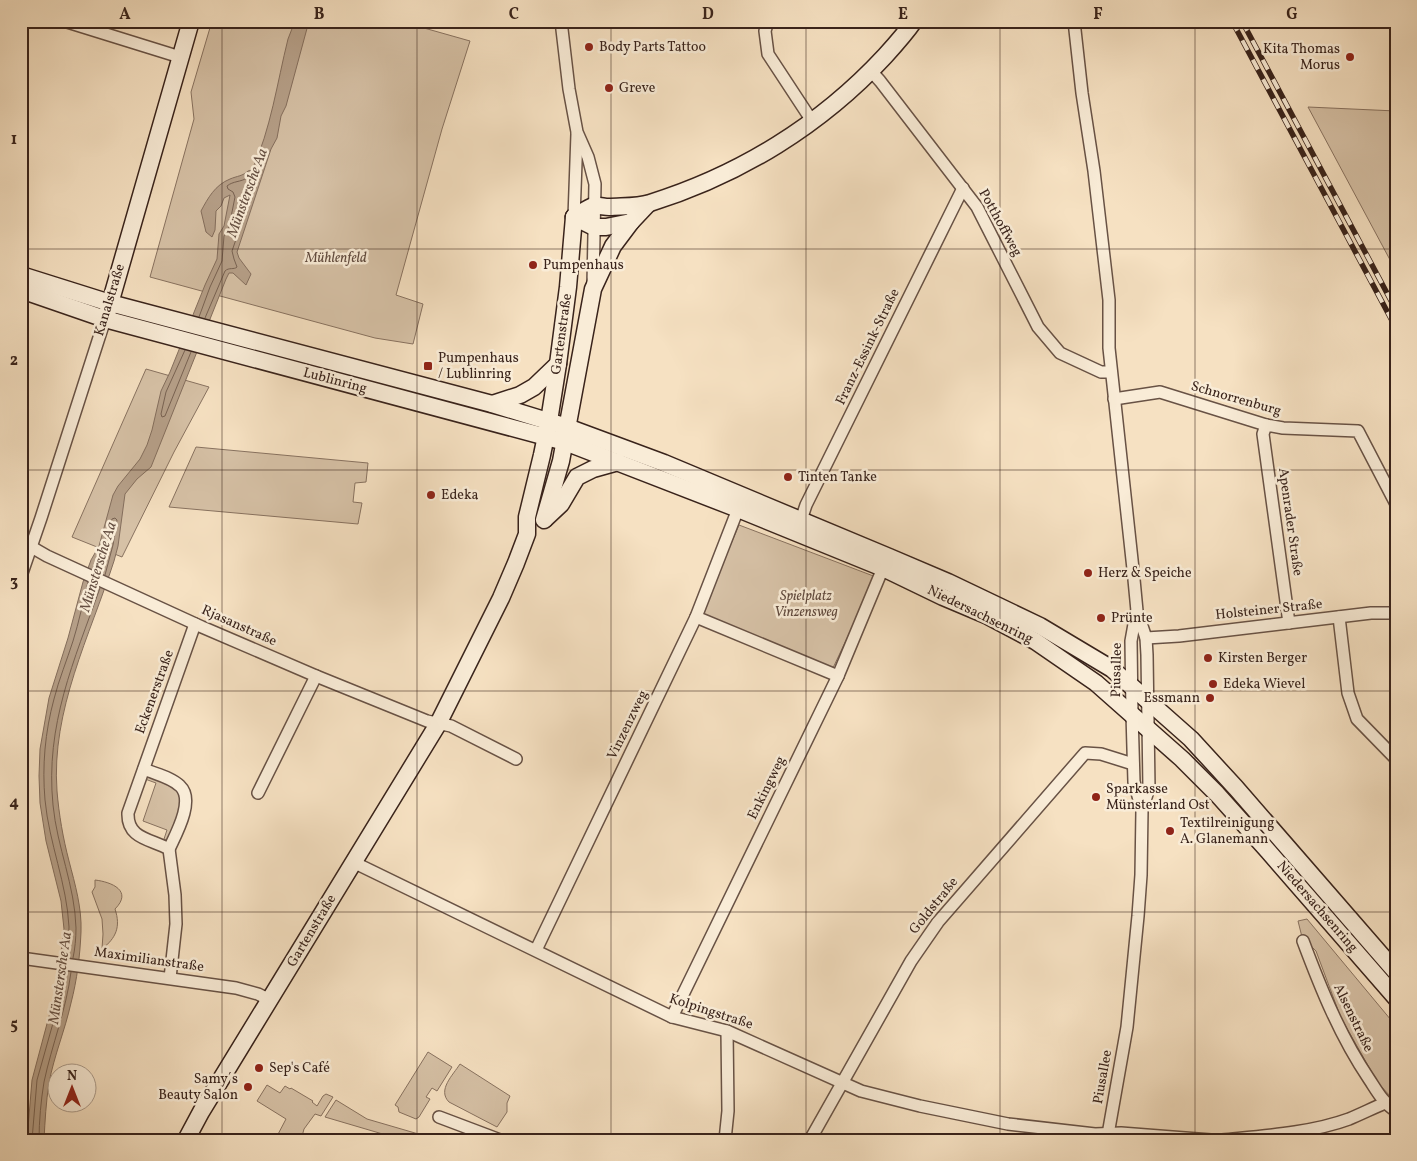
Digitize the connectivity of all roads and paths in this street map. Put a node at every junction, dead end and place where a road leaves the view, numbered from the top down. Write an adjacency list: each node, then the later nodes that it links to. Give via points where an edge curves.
1 (64, 21): 7 (street)
2 (192, 21): 7 (main road, Kanalstraße)
3 (561, 21): 10 (street, Gartenstraße)
4 (768, 21): 9 (street, via 765,31 768,54)
5 (914, 21): 8 (main road)
6 (1074, 21): 23 (street, via 1109,300)
7 (180, 58): 20 (main road, Kanalstraße)
8 (871, 71): 9 (main road); 11 (street, Potthoffweg)
9 (812, 121): 12 (main road, via 756,158 717,178)
10 (577, 132): 13 (street, Gartenstraße, via 595,184); 14 (street, Gartenstraße)
11 (963, 188): 23 (street, Potthoffweg, via 977,208 1038,327 1060,353 1101,372); 33 (street, Franz-Essink-Straße)
12 (648, 204): 13 (main road); 15 (main road, Gartenstraße)
13 (594, 206): 14 (main road); 16 (street, Gartenstraße)
14 (574, 217): 16 (main road); 22 (main road, Gartenstraße)
15 (631, 222): 16 (main road); 18 (main road, Gartenstraße, via 612,246)
16 (594, 228): 18 (street, Gartenstraße)
17 (21, 275): 20 (main road)
18 (592, 289): 28 (main road, Gartenstraße)
19 (21, 290): 20 (main road)
20 (108, 311): 21 (main road, Lublinring); 35 (street, Kanalstraße)
21 (166, 326): 25 (main road, Lublinring, via 227,334); 27 (main road, Lublinring, via 222,350)
22 (558, 364): 25 (main road, via 534,386); 27 (main road, Gartenstraße)
23 (1111, 372): 24 (street)
24 (1114, 399): 26 (street, Schnorrenburg, via 1160,392); 38 (street)
25 (492, 404): 27 (main road, Lublinring)
26 (1266, 426): 30 (street, Schnorrenburg, via 1358,431); 42 (street, Apenrader Straße, via 1263,434)
27 (547, 429): 28 (main road, Lublinring); 34 (main road, Gartenstraße, via 527,517)
28 (566, 435): 29 (main road, Niedersachsenring); 32 (main road, Gartenstraße); 33 (main road, Niedersachsenring, via 664,463)
29 (618, 462): 31 (main road, Niedersachsenring); 32 (main road, via 577,477 561,504)
30 (1396, 504)
31 (738, 509): 36 (main road, Niedersachsenring); 40 (street, Vinzenzweg)
32 (544, 520): 34 (main road, Gartenstraße)
33 (801, 520): 47 (main road, Niedersachsenring, via 948,582 1040,626 1112,669)
34 (528, 534): 50 (main road, Gartenstraße)
35 (26, 544): 37 (street, Kanalstraße); 43 (street, Rjasanstraße)
36 (883, 568): 46 (street, Enkingweg); 49 (main road, Niedersachsenring, via 1035,641 1096,683)
37 (21, 576)
38 (1137, 612): 44 (street, Piusallee); 47 (street, Piusallee, via 1131,641)
39 (1396, 613): 41 (street, Holsteiner Straße)
40 (696, 617): 46 (street); 61 (street, Vinzenzweg)
41 (1339, 617): 42 (street, Holsteiner Straße); 53 (street, via 1348,693 1357,719)
42 (1289, 623): 44 (street, Holsteiner Straße)
43 (195, 624): 45 (street, Rjasanstraße); 55 (street, Eckenerstraße)
44 (1146, 638): 48 (street, Piusallee)
45 (316, 676): 50 (street, Rjasanstraße); 56 (street)
46 (838, 676): 67 (street, Enkingweg)
47 (1131, 686): 48 (main road, Niedersachsenring); 49 (street, Piusallee)
48 (1148, 701): 51 (street, Piusallee); 63 (main road, Niedersachsenring, via 1191,739 1236,788)
49 (1132, 714): 51 (main road, Niedersachsenring); 54 (street, Piusallee)
50 (438, 724): 52 (street, via 451,726); 59 (main road, Gartenstraße)
51 (1148, 729): 57 (street, Piusallee, via 1149,788); 65 (main road, Niedersachsenring, via 1217,794)
52 (516, 759)
53 (1396, 759)
54 (1133, 764): 57 (street, Piusallee, via 1135,789); 69 (street, Goldstraße, via 1102,754 1085,754 938,922 911,961)
55 (144, 770): 58 (street, Eckenerstraße, via 128,814 129,825 140,836); 58 (street, via 176,782 184,790 185,808)
56 (258, 793)
57 (1142, 810): 73 (street, Piusallee, via 1141,875 1127,1027)
58 (169, 849): 64 (street, via 176,917)
59 (353, 862): 61 (street, Kolpingstraße); 66 (main road, Gartenstraße)
60 (1303, 941): 70 (street, Alsenstraße, via 1335,1020)
61 (536, 950): 67 (street, Kolpingstraße)
62 (21, 958): 64 (street, Maximilianstraße)
63 (1396, 972)
64 (170, 978): 66 (street, Maximilianstraße, via 236,988)
65 (1396, 998)
66 (270, 1000): 74 (main road, Gartenstraße)
67 (672, 1017): 68 (street, Kolpingstraße)
68 (727, 1031): 69 (street, Kolpingstraße); 76 (street)
69 (842, 1082): 73 (street, Kolpingstraße, via 861,1091 971,1117); 77 (street, Goldstraße)
70 (1385, 1103): 71 (street, Alsenstraße); 79 (street, via 1348,1119 1311,1129)
71 (1396, 1111)
72 (439, 1117): 75 (street)
73 (1108, 1137): 78 (street, via 1121,1133)
74 (186, 1140)
75 (500, 1140)
76 (725, 1140)
77 (810, 1140)
78 (1211, 1140)
79 (1222, 1140)

